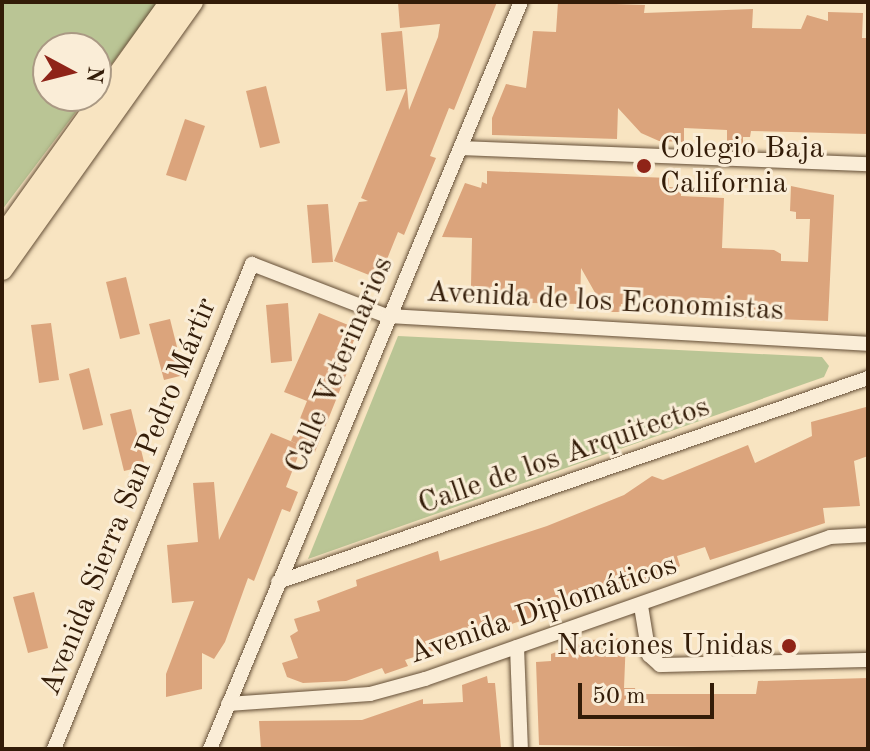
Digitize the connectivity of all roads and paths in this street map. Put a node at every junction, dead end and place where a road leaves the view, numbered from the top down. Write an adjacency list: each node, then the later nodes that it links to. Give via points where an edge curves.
1 (171, 2): 6 (main road)
2 (192, 2): 8 (main road)
3 (521, 2): 4 (street, Calle Veterinarios)
4 (461, 148): 5 (street); 9 (street, Calle Veterinarios)
5 (868, 164)
6 (2, 238)
7 (252, 264): 9 (street, Avenida de los Economistas); 18 (street, Avenida Sierra San Pedro Mártir)
8 (2, 269)
9 (387, 316): 10 (street, Avenida de los Economistas); 13 (street, Calle Veterinarios)
10 (868, 344)
11 (868, 378): 13 (street, Calle de los Arquitectos)
12 (868, 535): 14 (street, Avenida Diplomáticos, via 830,537)
13 (278, 582): 17 (street, Calle Veterinarios)
14 (641, 606): 15 (street, Avenida Diplomáticos); 16 (street, via 649,655 660,665)
15 (517, 647): 17 (street, Avenida Diplomáticos, via 370,694); 20 (street)
16 (868, 660)
17 (228, 704): 19 (street, Calle Veterinarios)
18 (54, 749)
19 (210, 749)
20 (521, 749)

